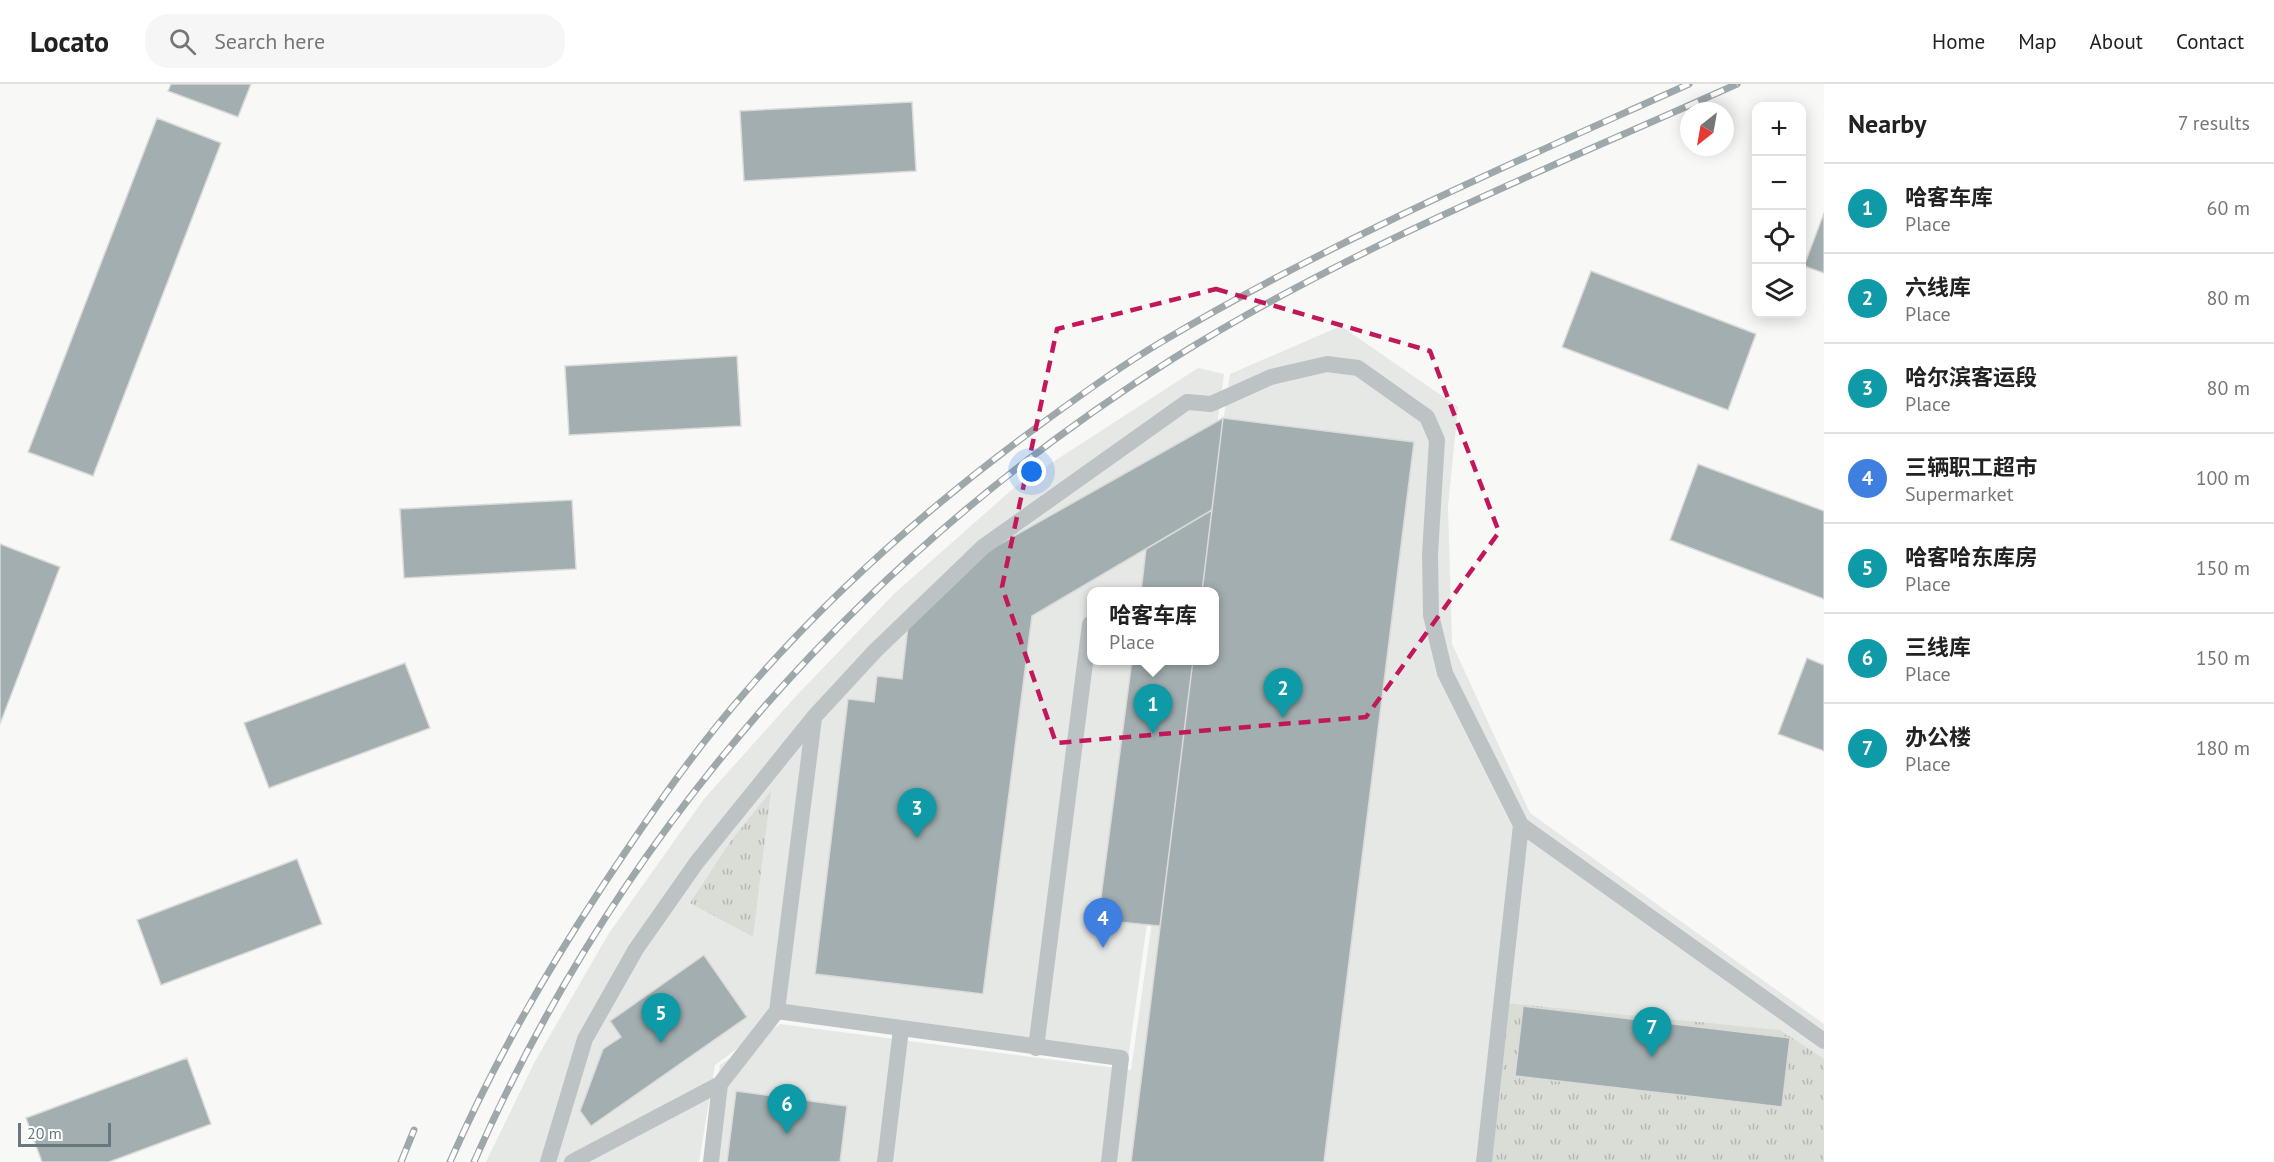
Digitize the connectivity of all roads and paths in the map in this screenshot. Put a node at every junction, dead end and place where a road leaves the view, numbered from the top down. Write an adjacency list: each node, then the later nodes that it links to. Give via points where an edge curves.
1 (1087, 648): 7 (lane)
2 (814, 717): 3 (lane, via 875,651 983,547 1187,402 1211,404 1271,377 1327,364 1358,368 1427,417 1437,440 1430,554 1431,615 1445,673); 4 (lane); 9 (lane, via 697,862 636,949 585,1039)
3 (1521, 825): 6 (lane); 14 (lane)
4 (777, 1011): 5 (lane); 8 (lane)
5 (901, 1029): 7 (lane); 12 (lane)
6 (1824, 1041)
7 (1036, 1048): 13 (lane, via 1121,1058)
8 (720, 1084): 10 (lane); 11 (lane)
9 (548, 1162)
10 (572, 1162)
11 (711, 1162)
12 (885, 1162)
13 (1109, 1162)
14 (1484, 1162)

